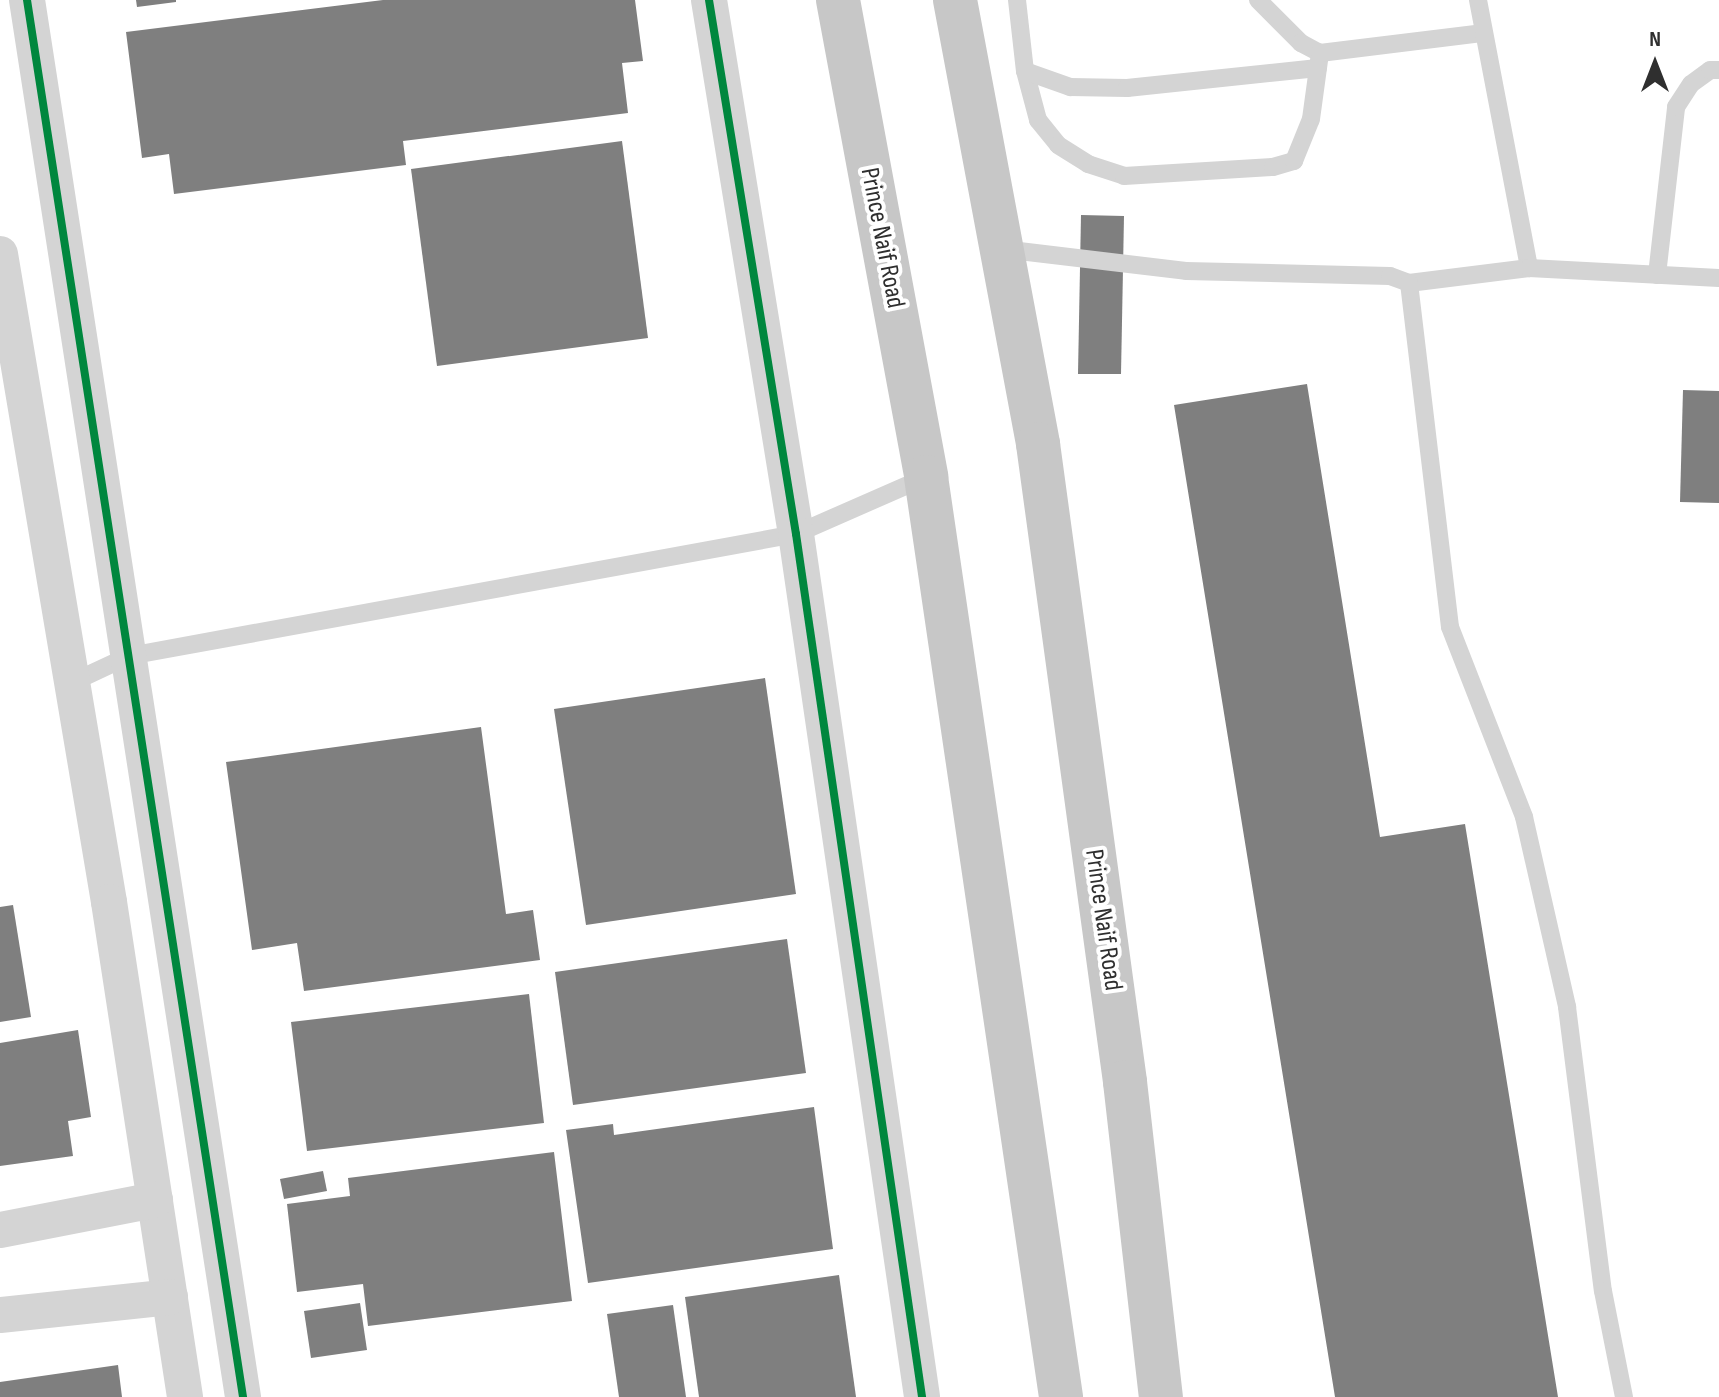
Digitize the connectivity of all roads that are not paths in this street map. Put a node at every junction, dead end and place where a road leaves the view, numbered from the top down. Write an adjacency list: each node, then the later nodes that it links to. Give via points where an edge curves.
1 (27, 0): 20 (street)
2 (709, 0): 19 (street)
3 (838, 0): 18 (main road, Prince Naif Road)
4 (955, 0): 12 (main road, Prince Naif Road)
5 (1017, 0): 11 (lane)
6 (1258, 0): 9 (lane)
7 (1478, 0): 8 (lane)
8 (1484, 33): 9 (lane); 14 (lane)
9 (1319, 60): 11 (lane, via 1127,88 1070,87); 11 (lane, via 1311,119 1294,161 1273,167 1124,176 1088,164 1058,145 1038,120)
10 (1719, 70): 15 (lane, via 1710,70 1691,84 1676,107)
11 (1025, 71)
12 (1002, 249): 17 (lane, via 1186,271 1390,276); 30 (main road, Prince Naif Road, via 1038,444 1125,1082)
13 (0, 254): 21 (street)
14 (1529, 268): 15 (lane); 17 (lane)
15 (1657, 275): 16 (lane)
16 (1719, 278)
17 (1409, 283): 31 (lane, via 1450,627 1524,817 1567,1007 1603,1291)
18 (926, 477): 19 (lane); 29 (main road, Prince Naif Road)
19 (796, 534): 20 (lane); 28 (street)
20 (129, 656): 21 (lane); 27 (street)
21 (71, 683): 22 (street)
22 (155, 1200): 23 (street); 24 (street)
23 (0, 1230)
24 (170, 1297): 25 (street); 26 (street)
25 (0, 1315)
26 (185, 1397)
27 (243, 1397)
28 (922, 1397)
29 (1061, 1397)
30 (1161, 1397)
31 (1624, 1397)

